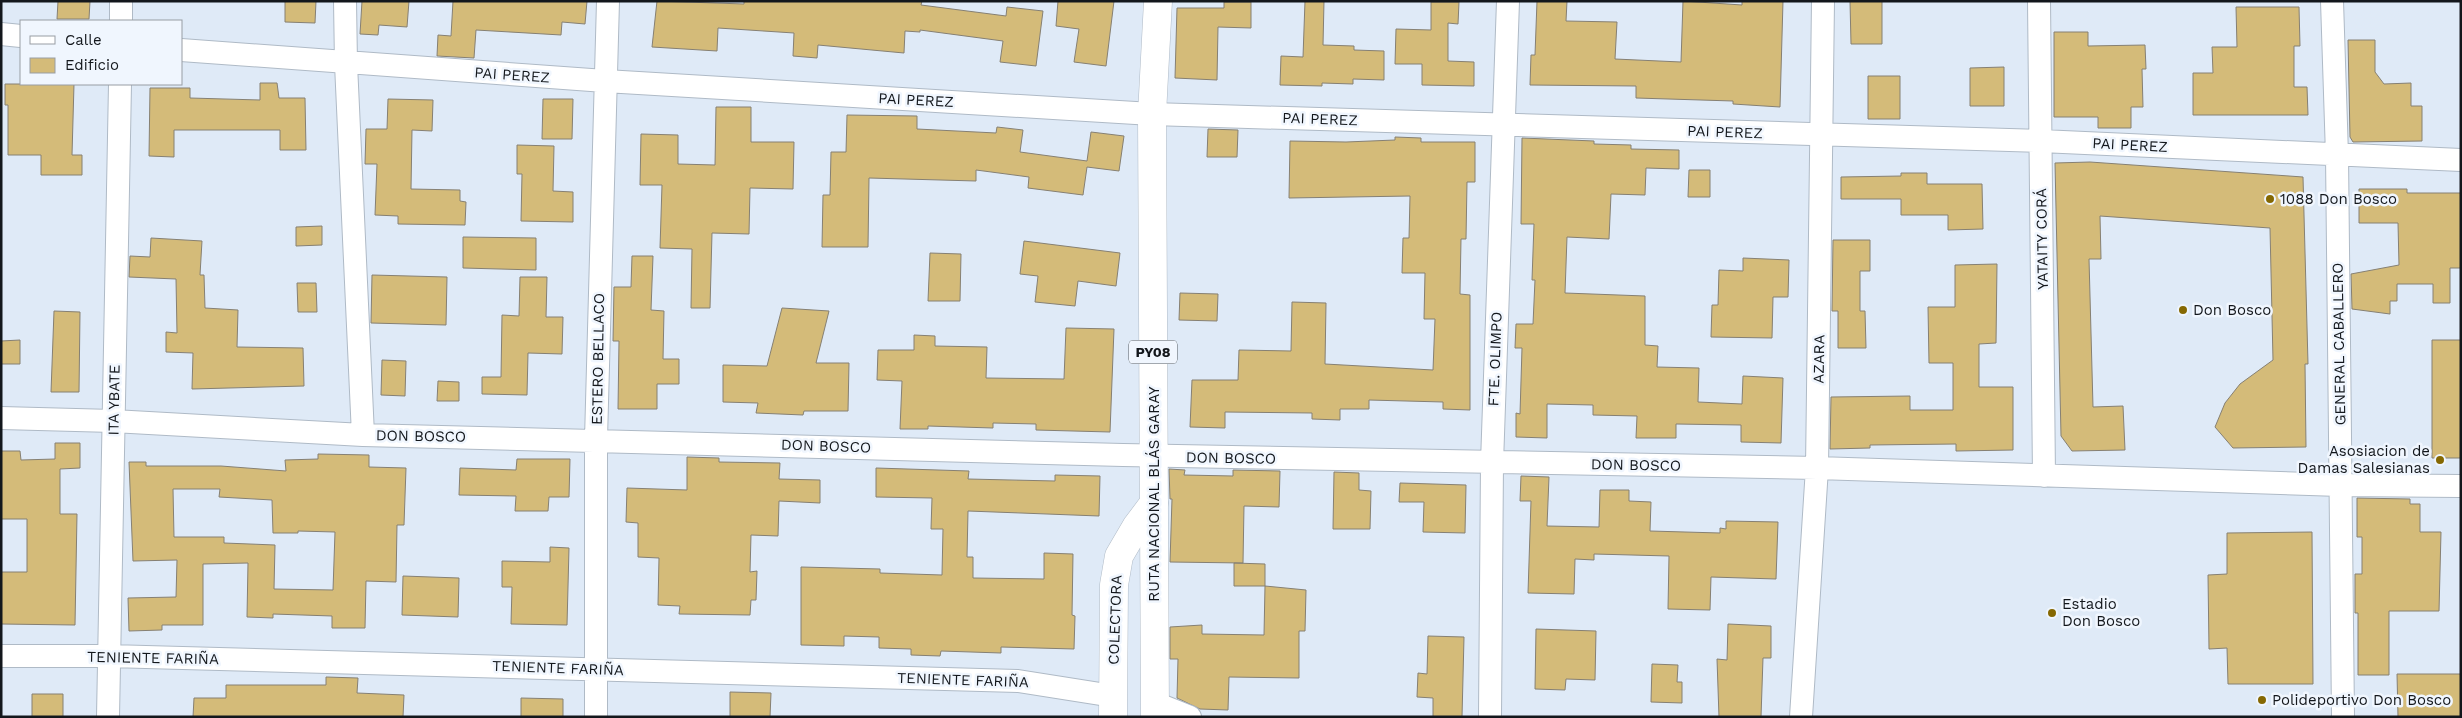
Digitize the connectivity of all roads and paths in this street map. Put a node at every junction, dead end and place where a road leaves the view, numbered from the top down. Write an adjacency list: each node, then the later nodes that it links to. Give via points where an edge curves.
1 (121, 1): 9 (street)
2 (346, 1): 13 (street)
3 (608, 1): 14 (street, ESTERO BELLACO)
4 (1158, 1): 16 (main road, RUTA NACIONAL BLÁS GARAY / PY08)
5 (1508, 1): 17 (street, FTE. OLIMPO)
6 (1823, 1): 18 (street, AZARA)
7 (2039, 1): 19 (street, YATAITY CORÁ)
8 (2332, 1): 20 (street, GENERAL CABALLERO)
9 (121, 20)
10 (1, 34): 11 (street)
11 (20, 36)
12 (182, 50): 13 (street, PAI PEREZ)
13 (346, 64): 14 (street, PAI PEREZ); 24 (street)
14 (605, 81): 16 (street, PAI PEREZ); 25 (street, ESTERO BELLACO)
15 (120, 85): 23 (street, ITA YBATE)
16 (1152, 114): 17 (street, PAI PEREZ); 26 (main road, RUTA NACIONAL BLÁS GARAY / PY08)
17 (1504, 126): 18 (street, PAI PEREZ); 27 (street, FTE. OLIMPO)
18 (1822, 135): 19 (street, PAI PEREZ); 28 (street, AZARA)
19 (2041, 141): 20 (street, PAI PEREZ); 29 (street, YATAITY CORÁ)
20 (2337, 155): 21 (street, PAI PEREZ); 30 (street, GENERAL CABALLERO)
21 (2461, 160)
22 (1, 418): 23 (street, DON BOSCO)
23 (113, 421): 24 (street, DON BOSCO); 34 (street, ITA YBATE)
24 (363, 435): 25 (street, DON BOSCO)
25 (596, 439): 26 (street, DON BOSCO); 35 (street, ESTERO BELLACO)
26 (1154, 456): 27 (street, DON BOSCO); 32 (main road, RUTA NACIONAL BLÁS GARAY / PY08)
27 (1492, 463): 28 (street, DON BOSCO); 41 (street, FTE. OLIMPO)
28 (1817, 468): 29 (street, DON BOSCO); 42 (street, AZARA)
29 (2044, 476): 30 (street, DON BOSCO)
30 (2340, 485): 31 (street, DON BOSCO); 43 (street, GENERAL CABALLERO)
31 (2461, 486)
32 (1154, 503): 36 (main road, COLECTORA, via 1119,556 1114,585); 37 (main road, RUTA NACIONAL BLÁS GARAY / PY08)
33 (1, 656): 34 (street, TENIENTE FARIÑA)
34 (109, 656): 35 (street, TENIENTE FARIÑA); 38 (street, ITA YBATE)
35 (596, 669): 36 (street, TENIENTE FARIÑA, via 1018,681); 39 (street, ESTERO BELLACO)
36 (1113, 707)
37 (1155, 710): 40 (street)
38 (108, 717)
39 (596, 717)
40 (1190, 717)
41 (1490, 717)
42 (1801, 717)
43 (2343, 717)

